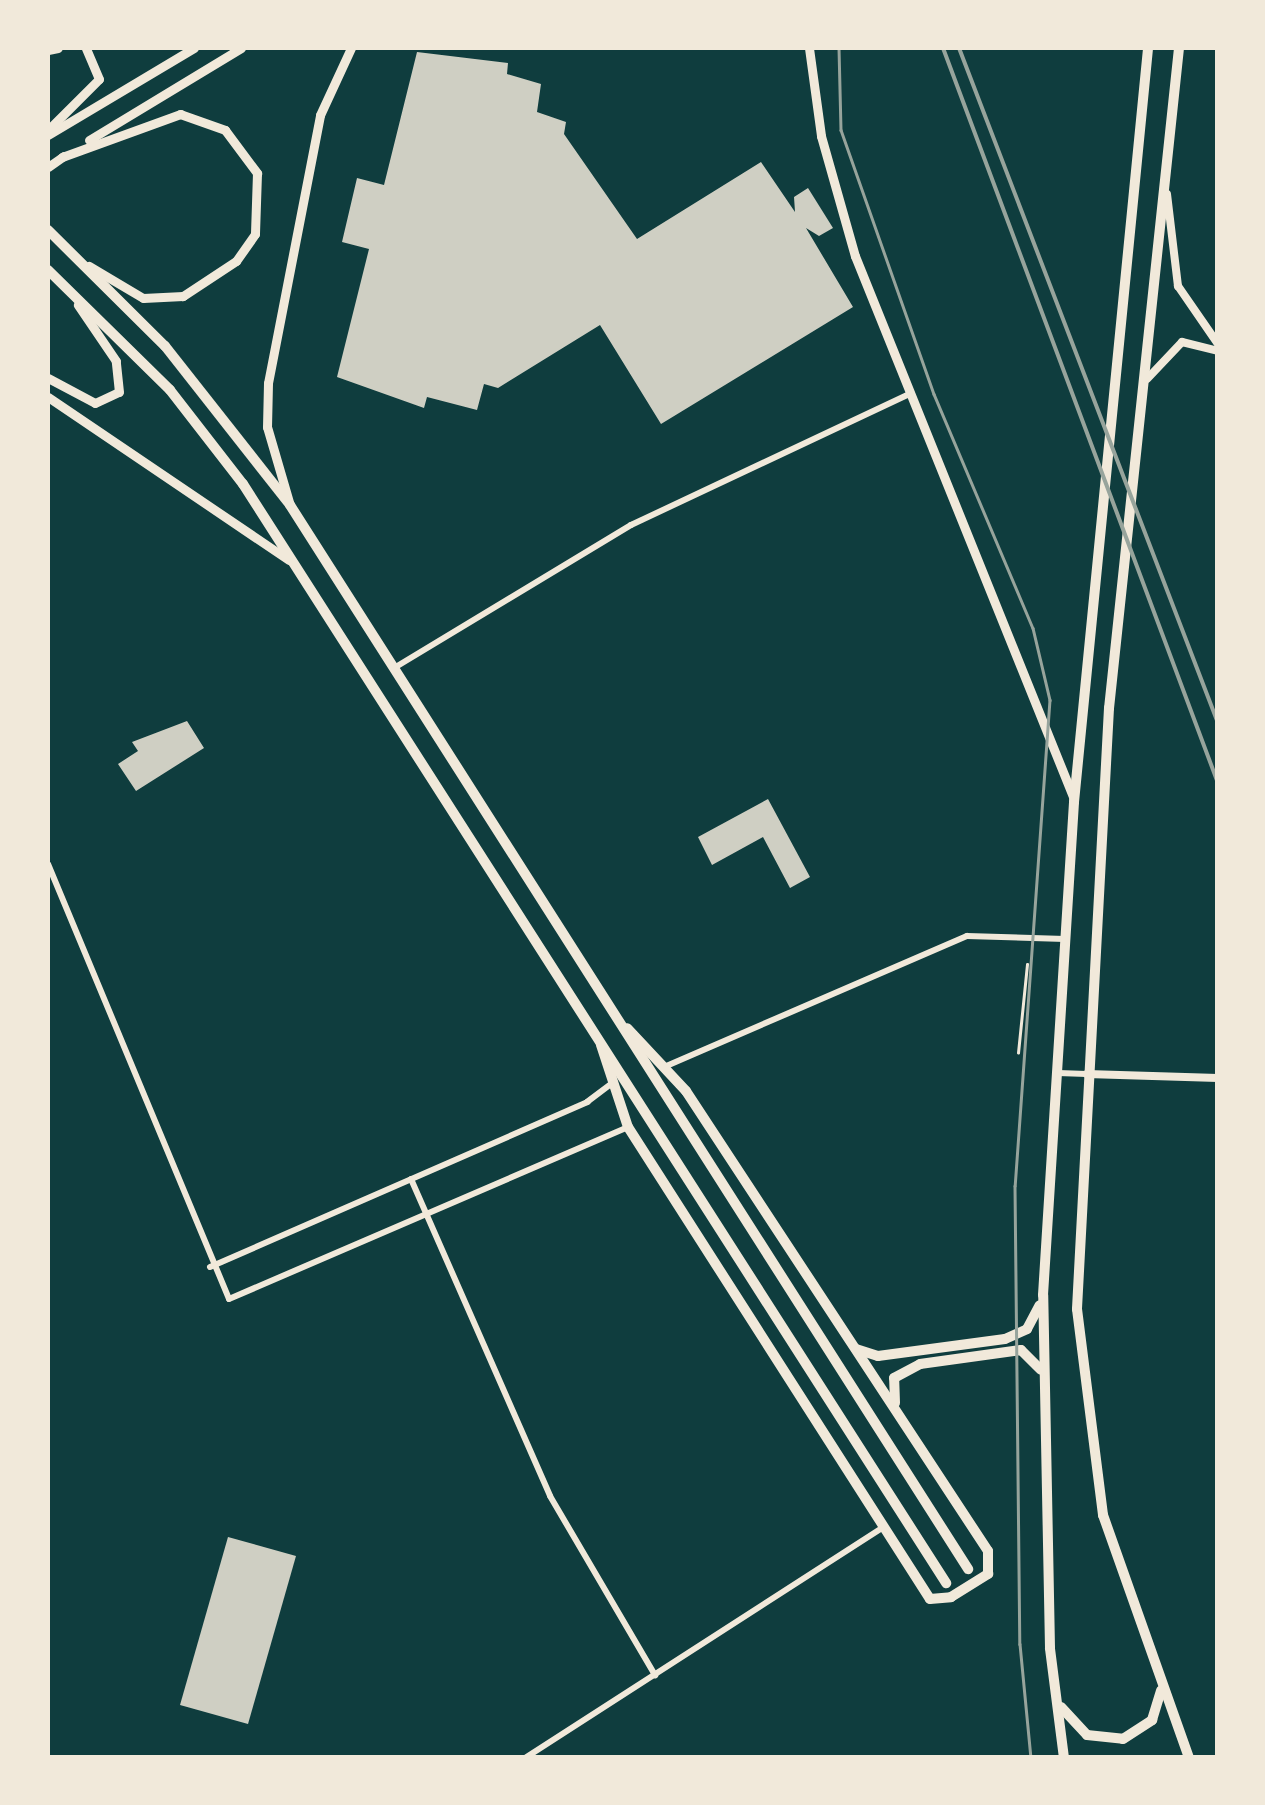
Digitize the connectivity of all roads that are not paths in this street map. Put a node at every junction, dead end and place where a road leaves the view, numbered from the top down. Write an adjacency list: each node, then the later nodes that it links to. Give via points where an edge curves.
1 (58, 48): 9 (main road)
2 (86, 48): 10 (main road, via 99,79)
3 (194, 48): 10 (main road)
4 (241, 48): 11 (main road)
5 (351, 48): 25 (main road, via 320,115 268,383 266,427)
6 (809, 48): 22 (main road, via 846,227)
7 (1148, 48): 28 (main road)
8 (1179, 48): 12 (main road)
9 (48, 50)
10 (48, 133)
11 (62, 157): 13 (main road); 15 (main road, via 180,114 241,145 262,195 255,234 236,261 183,296 143,298)
12 (1164, 165): 19 (street, via 1178,286); 24 (main road)
13 (48, 166)
14 (48, 230): 15 (main road)
15 (82, 261): 25 (main road, via 165,346)
16 (48, 270): 17 (main road)
17 (58, 280): 21 (main road, via 104,337 121,382 114,398 95,404); 26 (main road, via 170,390)
18 (1218, 317): 19 (street)
19 (1204, 320): 20 (street)
20 (1218, 348): 24 (street, via 1170,347)
21 (48, 378)
22 (913, 393): 27 (street, via 631,525); 28 (main road)
23 (48, 396): 26 (main road, via 246,522)
24 (1137, 410): 35 (main road, via 1109,708)
25 (290, 505): 27 (main road)
26 (296, 565): 32 (main road)
27 (393, 669): 31 (main road)
28 (1074, 802): 30 (main road)
29 (48, 864): 41 (street)
30 (1065, 939): 33 (street, via 967,936); 34 (main road)
31 (610, 1010): 33 (main road); 47 (main road)
32 (596, 1030): 37 (main road); 48 (main road)
33 (662, 1068): 43 (main road)
34 (1056, 1073): 35 (street); 42 (main road)
35 (1087, 1074): 36 (street); 50 (main road, via 1077,1310 1089,1434 1103,1514)
36 (1218, 1078)
37 (612, 1083): 38 (main road); 39 (street)
38 (628, 1127): 40 (street); 46 (main road)
39 (411, 1179): 40 (street); 41 (street)
40 (427, 1213): 41 (street, via 238,1297 221,1294); 49 (street, via 550,1496)
41 (209, 1267)
42 (1043, 1295): 43 (main road, via 1027,1330 1005,1339 878,1356); 44 (main road)
43 (847, 1338): 45 (main road)
44 (1044, 1380): 45 (main road, via 1038,1360 1022,1350 920,1364 894,1378); 51 (main road)
45 (898, 1413): 46 (main road, via 992,1564 951,1597 930,1599)
46 (885, 1526): 49 (street)
47 (968, 1569)
48 (946, 1583)
49 (655, 1675): 52 (street)
50 (1162, 1689): 51 (main road, via 1152,1720 1123,1739 1086,1735); 54 (main road)
51 (1058, 1702): 53 (main road)
52 (524, 1758)
53 (1064, 1758)
54 (1189, 1758)

